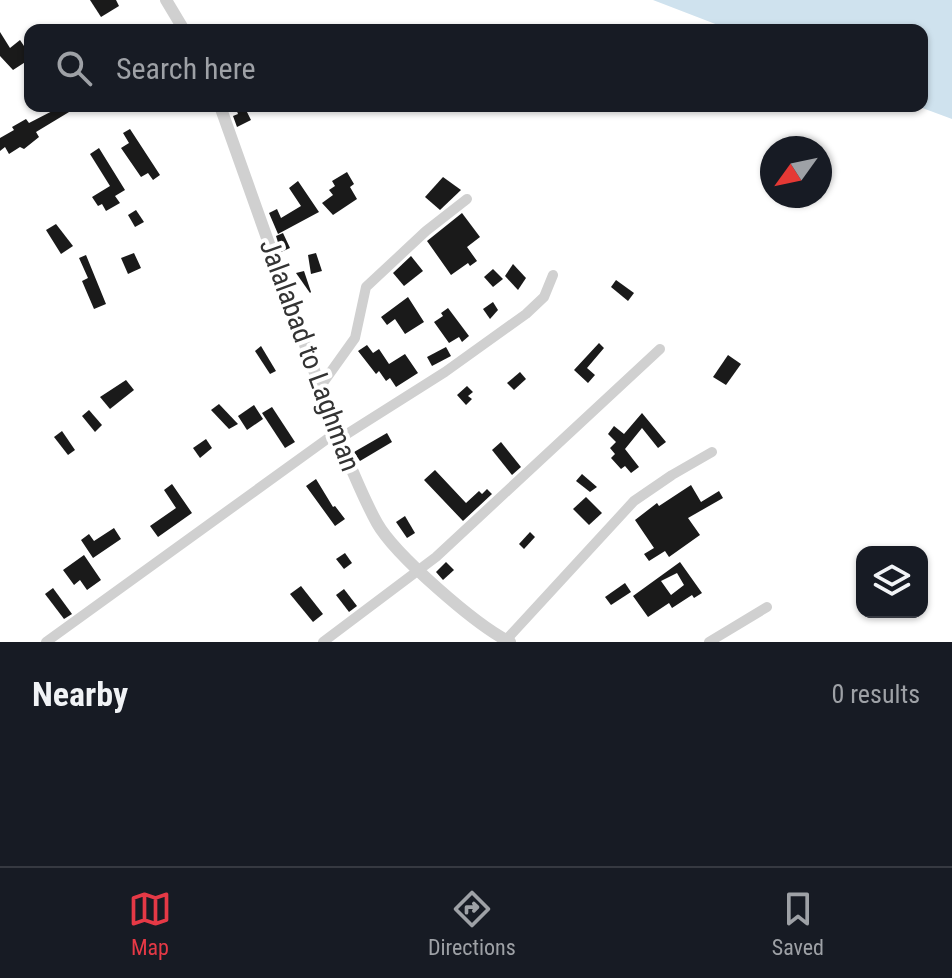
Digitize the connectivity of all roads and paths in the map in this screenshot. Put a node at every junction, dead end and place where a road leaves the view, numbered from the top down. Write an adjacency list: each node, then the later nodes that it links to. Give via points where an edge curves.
1 (166, 0): 2 (street)
2 (180, 24)
3 (222, 112): 7 (street, Jalalabad to Laghman)
4 (467, 199): 7 (street, via 372,279 355,338)
5 (553, 275): 8 (street, via 544,297 526,314 445,372)
6 (660, 349): 10 (street)
7 (320, 387): 8 (street, Jalalabad to Laghman)
8 (336, 437): 10 (street, Jalalabad to Laghman, via 378,525); 13 (street)
9 (712, 452): 12 (street, via 634,501)
10 (418, 570): 12 (street, Jalalabad to Laghman); 14 (street)
11 (767, 607): 15 (street)
12 (508, 641)
13 (46, 642)
14 (323, 642)
15 (709, 642)

